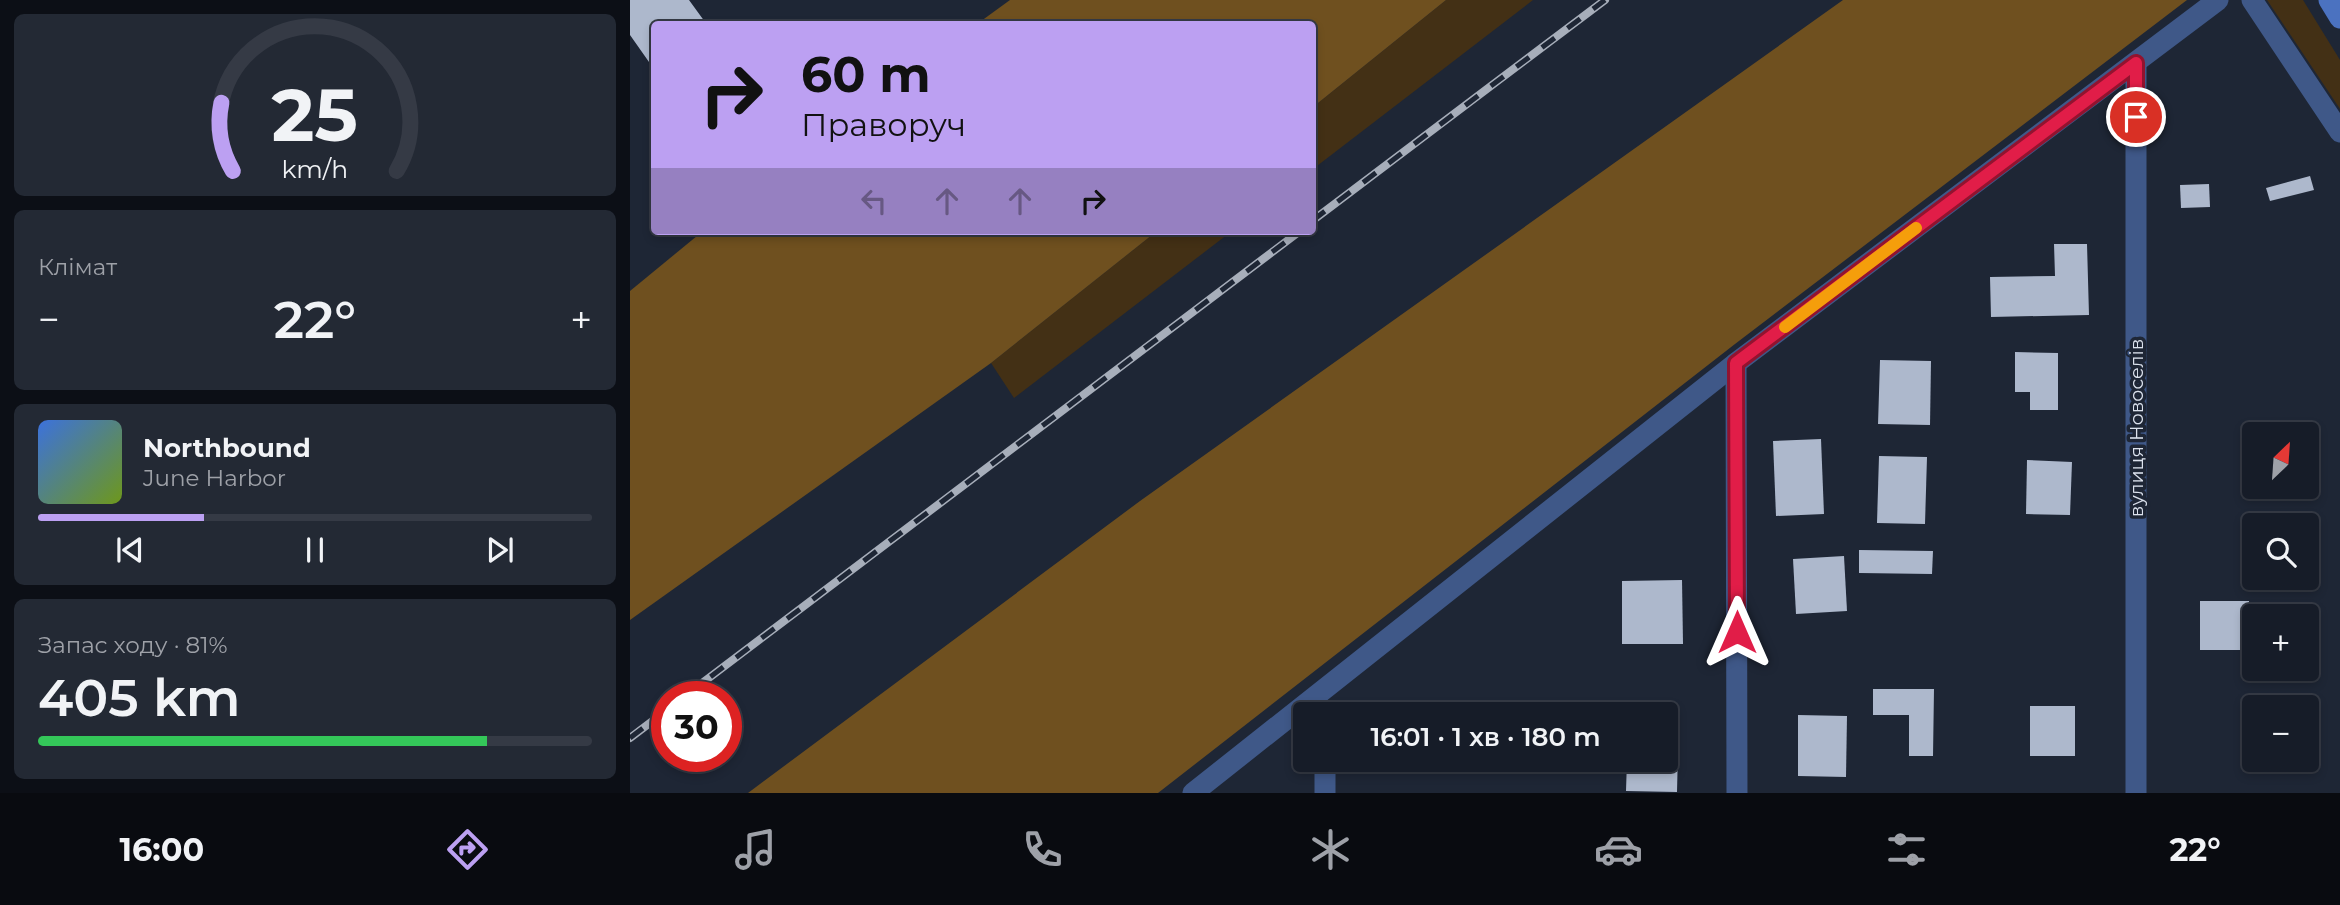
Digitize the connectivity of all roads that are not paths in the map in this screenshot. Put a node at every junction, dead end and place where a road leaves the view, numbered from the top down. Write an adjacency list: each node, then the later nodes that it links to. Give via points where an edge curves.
1 (2218, 0): 5 (street)
2 (2252, 0): 6 (street)
3 (2329, 0): 4 (street)
4 (2340, 18)
5 (2136, 63): 7 (street); 14 (street, вулиця Новоселів)
6 (2340, 132)
7 (1736, 363): 8 (street); 13 (street)
8 (1324, 690): 9 (street); 11 (street)
9 (1324, 702)
10 (1325, 772): 12 (street)
11 (1193, 793)
12 (1325, 793)
13 (1737, 793)
14 (2136, 793)

